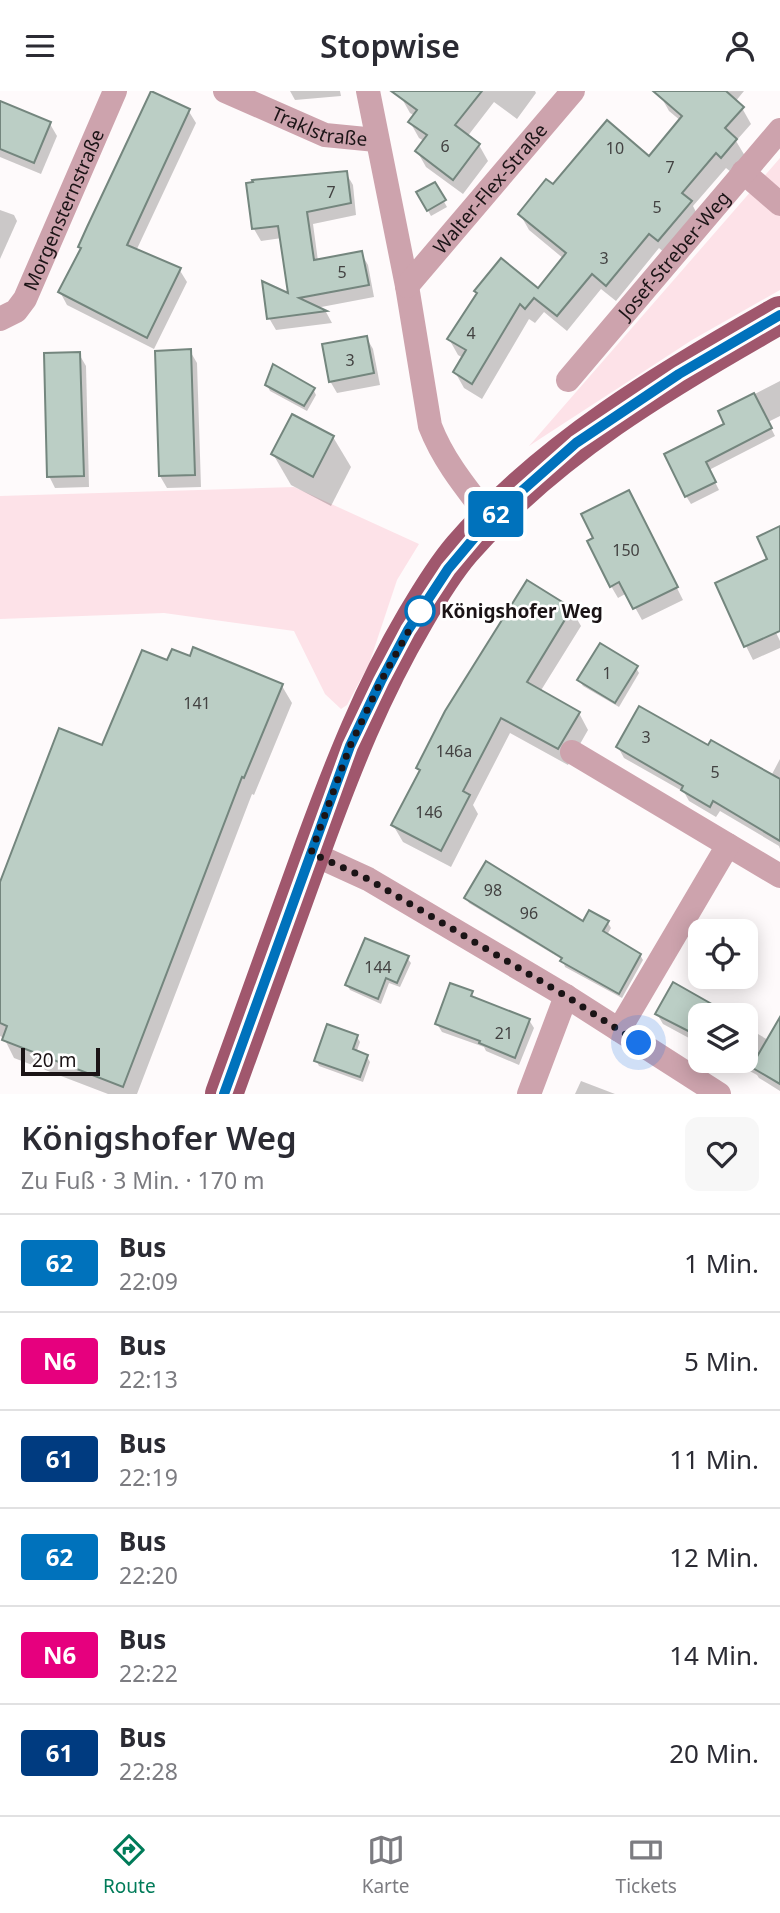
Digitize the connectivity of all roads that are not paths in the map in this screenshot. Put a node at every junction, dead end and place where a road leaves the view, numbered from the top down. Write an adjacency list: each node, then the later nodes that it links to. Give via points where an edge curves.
1 (115, 91): 11 (street, Morgensternstraße, via 24,299 16,311)
2 (225, 91): 6 (street, Traklstraße, via 325,135)
3 (368, 91): 6 (street)
4 (573, 91): 9 (street, Walter-Flex-Straße)
5 (780, 129): 7 (street, Josef-Streber-Weg)
6 (376, 140): 9 (street)
7 (743, 172): 8 (street); 12 (street, Josef-Streber-Weg)
8 (780, 204)
9 (407, 286): 13 (street, via 430,426 449,465)
10 (780, 315): 13 (main road, via 605,422)
11 (0, 319)
12 (568, 380)
13 (490, 519): 16 (main road, via 435,587 381,681 350,746)
14 (572, 753): 15 (street)
15 (728, 845): 17 (street); 19 (street)
16 (311, 853): 18 (street, via 368,879); 20 (main road)
17 (780, 876)
18 (566, 996): 19 (street); 21 (street)
19 (619, 1030): 22 (street)
20 (224, 1094)
21 (529, 1094)
22 (719, 1094)

